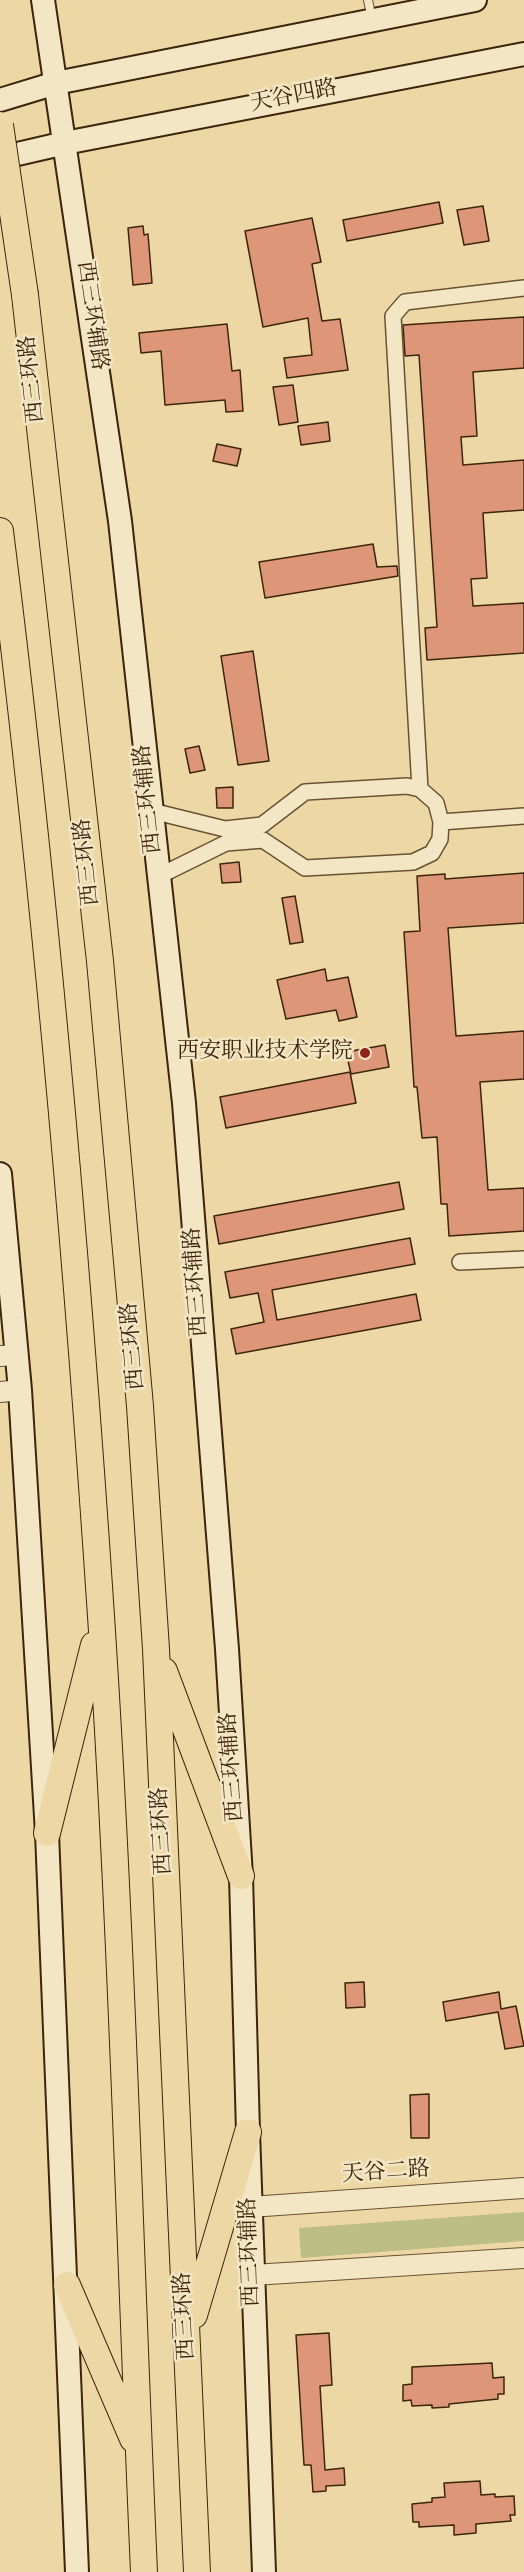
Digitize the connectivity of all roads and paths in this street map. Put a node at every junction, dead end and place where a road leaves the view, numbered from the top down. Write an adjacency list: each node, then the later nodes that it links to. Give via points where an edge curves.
1 (43, 0): 5 (main road, 西三环辅路)
2 (475, 0): 3 (main road)
3 (370, 10): 5 (main road)
4 (524, 54): 8 (main road, 天谷四路)
5 (56, 83): 6 (main road); 8 (main road, 西三环辅路)
6 (0, 99)
7 (0, 125): 23 (highway, 西三环路, bridge, via 25,295 100,961 140,1406)
8 (64, 143): 9 (main road, 天谷四路); 13 (main road, 西三环辅路, via 120,521)
9 (0, 158)
10 (524, 288): 12 (street, via 405,302 393,316)
11 (0, 531): 22 (highway, via 22,706 70,1206)
12 (420, 789): 13 (street, via 407,786 305,792 262,825 225,829); 15 (street, via 436,803)
13 (152, 811): 16 (main road, 西三环辅路)
14 (524, 816): 15 (street)
15 (441, 822): 16 (street, via 440,839 432,853 413,862 306,868 263,840 226,843)
16 (159, 876): 25 (main road, 西三环辅路, via 184,1103)
17 (0, 1174): 20 (main road)
18 (524, 1259): 19 (street)
19 (460, 1262)
20 (8, 1356): 21 (main road)
21 (10, 1391): 24 (main road)
22 (101, 1618): 24 (highway); 33 (highway)
23 (156, 1649): 25 (highway); 32 (highway, 西三环路)
24 (47, 1833): 31 (main road)
25 (241, 1876): 26 (main road, 西三环辅路)
26 (248, 2132): 28 (main road, 西三环辅路); 32 (highway)
27 (524, 2188): 28 (street, 天谷二路)
28 (250, 2207): 30 (main road, 西三环辅路)
29 (524, 2258): 30 (street)
30 (253, 2275): 37 (main road, 西三环辅路)
31 (67, 2285): 33 (highway); 34 (main road)
32 (188, 2336): 36 (highway, 西三环路)
33 (139, 2452): 35 (highway)
34 (77, 2572)
35 (144, 2572)
36 (197, 2572)
37 (264, 2572)

